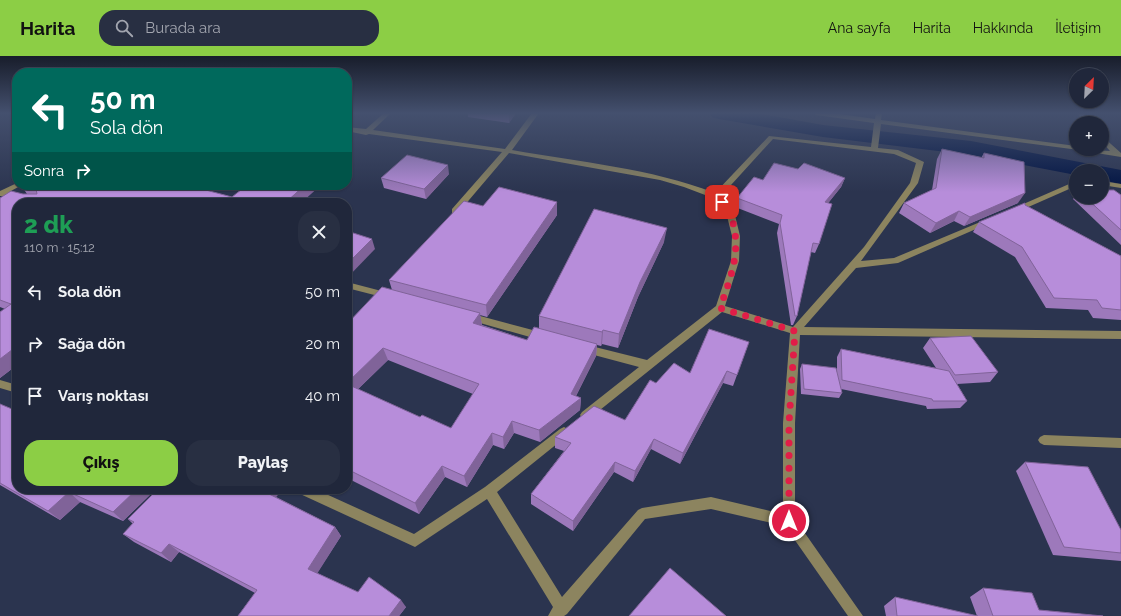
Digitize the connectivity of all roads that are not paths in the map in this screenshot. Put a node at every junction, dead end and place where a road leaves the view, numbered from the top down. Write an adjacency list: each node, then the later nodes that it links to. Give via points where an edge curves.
1 (412, 139): 10 (street)
2 (517, 139): 10 (street)
3 (769, 139): 18 (street)
4 (793, 139): 8 (street)
5 (876, 139): 8 (street)
6 (1008, 139): 9 (street)
7 (1109, 145): 12 (street)
8 (874, 147): 21 (street, via 896,152 920,162 914,184 867,249)
9 (1069, 147)
10 (507, 152): 18 (street, via 660,178); 20 (street)
11 (1109, 153): 12 (street)
12 (1119, 155)
13 (1109, 184): 15 (street)
14 (1069, 186): 21 (street, via 895,261)
15 (1121, 186)
16 (12, 188): 17 (street)
17 (1, 193): 19 (street)
18 (716, 196): 24 (street, via 729,207 736,236 736,261)
19 (20, 198)
20 (450, 217)
21 (852, 265): 26 (street)
22 (352, 285): 23 (street, via 386,291)
23 (398, 298)
24 (720, 308): 26 (street); 30 (street)
25 (459, 314): 28 (street)
26 (795, 331): 27 (street); 37 (street, via 789,423)
27 (1121, 335)
28 (551, 339)
29 (573, 345): 30 (street)
30 (650, 365): 35 (street)
31 (0, 384): 32 (street)
32 (12, 388)
33 (1044, 440): 34 (street)
34 (1121, 443)
35 (490, 491): 36 (street, via 415,541); 38 (street)
36 (313, 494)
37 (789, 521): 38 (street, via 711,503 642,514); 39 (street)
38 (559, 612)
39 (856, 616)

